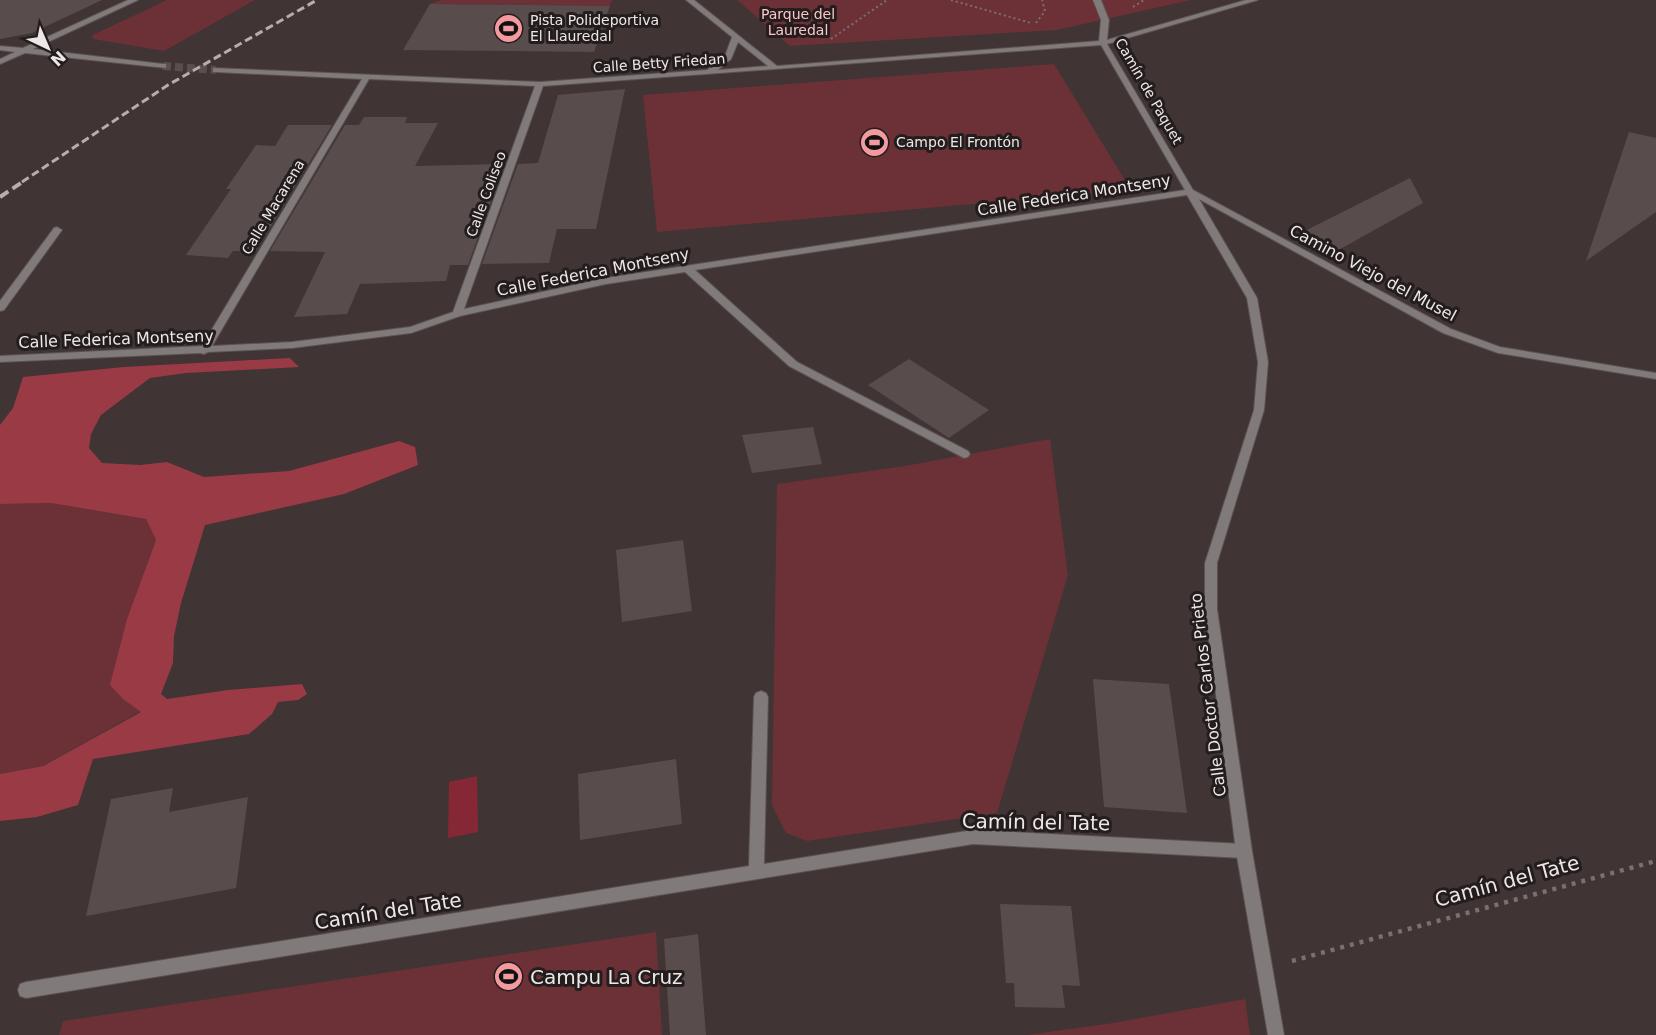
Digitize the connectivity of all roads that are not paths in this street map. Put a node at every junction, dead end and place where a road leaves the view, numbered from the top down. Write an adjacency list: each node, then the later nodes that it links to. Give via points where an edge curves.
1 (134, 0): 8 (street)
2 (690, 0): 5 (street)
3 (1097, 0): 6 (street, Camín de Paquet, via 1105,20)
4 (1254, 0): 6 (street, Calle Betty Friedan)
5 (736, 37): 11 (street); 13 (street, via 723,65)
6 (1103, 43): 11 (street, Calle Betty Friedan); 16 (street, Camín de Paquet)
7 (0, 48): 8 (street)
8 (24, 50): 9 (street); 10 (street)
9 (0, 62)
10 (163, 66)
11 (775, 68): 13 (street, Calle Betty Friedan)
12 (216, 69): 14 (street, Calle Betty Friedan)
13 (704, 73): 15 (street, Calle Betty Friedan)
14 (366, 78): 15 (street, Calle Betty Friedan); 21 (street, Calle Macarena)
15 (540, 84): 20 (street, Calle Coliseo)
16 (1191, 192): 18 (street, Calle Federica Montseny); 23 (street, Camino Viejo del Musel, via 1446,331 1498,350); 26 (street, Calle Doctor Carlos Prieto, via 1252,298 1263,363 1259,410 1211,563 1211,609)
17 (57, 230): 19 (street)
18 (688, 269): 20 (street, Calle Federica Montseny, via 606,281); 24 (street, via 793,364)
19 (0, 308)
20 (457, 314): 21 (street, Calle Federica Montseny, via 411,330)
21 (204, 351): 22 (street, Calle Federica Montseny)
22 (0, 359)
23 (1656, 376)
24 (964, 454)
25 (761, 697): 27 (street)
26 (1244, 851): 27 (street, Camín del Tate, via 974,837); 29 (street, Calle Doctor Carlos Prieto)
27 (756, 873): 28 (street, Camín del Tate)
28 (26, 990)
29 (1276, 1035)

